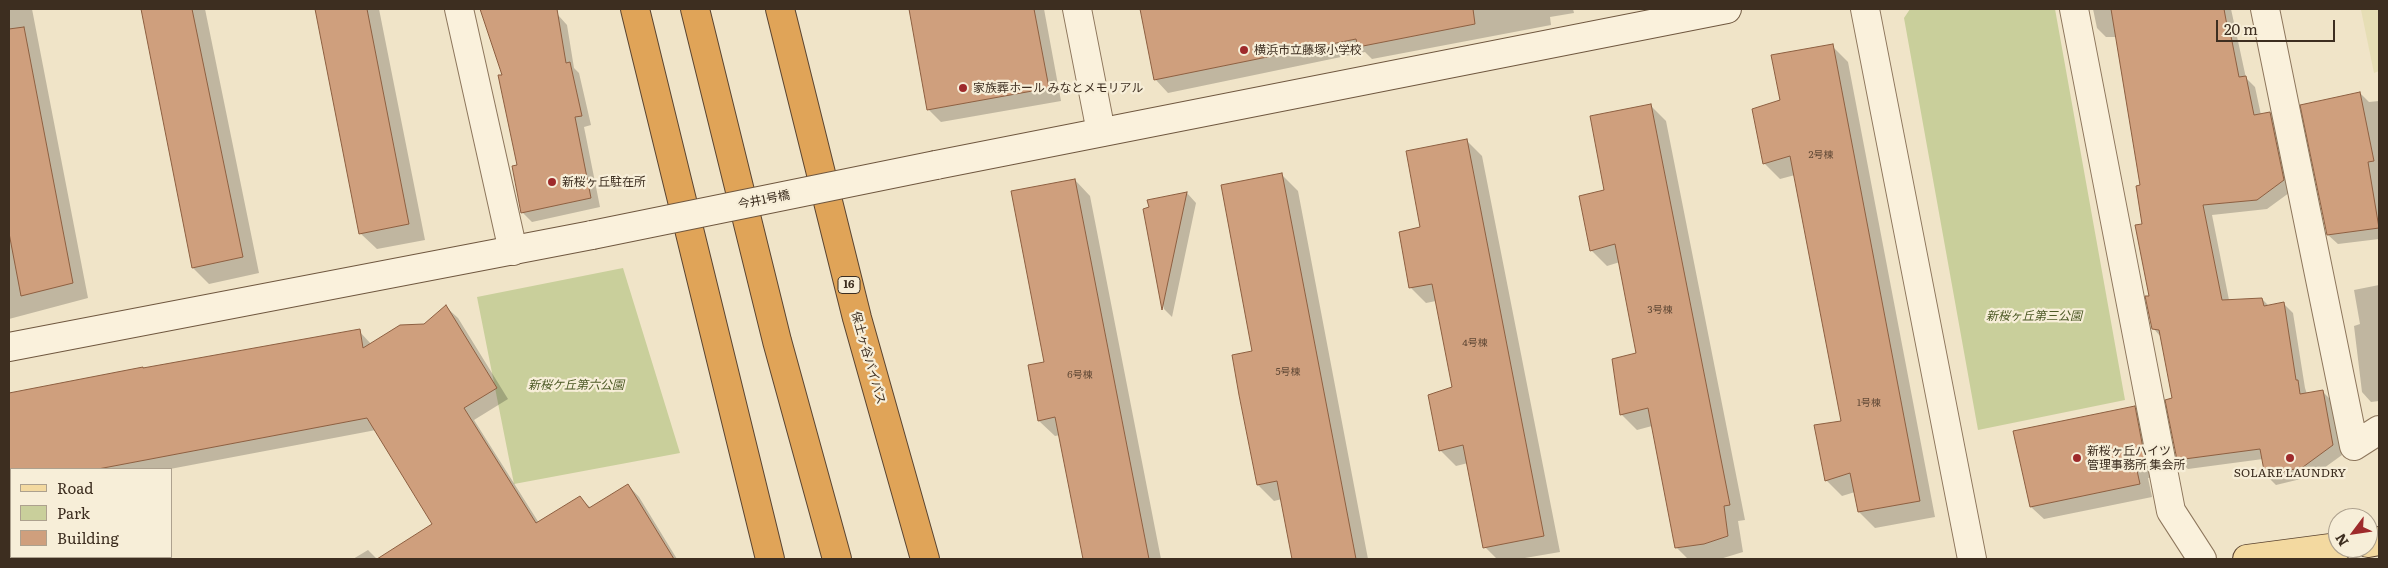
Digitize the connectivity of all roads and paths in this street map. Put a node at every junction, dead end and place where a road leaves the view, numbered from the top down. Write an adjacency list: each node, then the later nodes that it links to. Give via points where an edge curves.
1 (459, 9): 11 (street)
2 (635, 9): 14 (highway)
3 (695, 9): 19 (highway, via 777,341)
4 (780, 9): 12 (highway, 保土ヶ谷バイパス / 16)
5 (1077, 9): 10 (street)
6 (1727, 9): 10 (street, 今井1号橋)
7 (1865, 9): 22 (street)
8 (2074, 9): 23 (street, via 2171,512)
9 (2265, 9): 15 (street, via 2354,446)
10 (1101, 132): 11 (street, 今井1号橋, bridge)
11 (513, 251): 13 (street, 今井1号橋)
12 (857, 318): 20 (highway, 保土ヶ谷バイパス / 16); 21 (highway)
13 (9, 347)
14 (720, 355): 17 (highway); 18 (highway)
15 (2379, 430)
16 (2328, 548): 24 (main road)
17 (770, 559)
18 (777, 559)
19 (837, 559)
20 (925, 559)
21 (944, 559)
22 (1972, 559)
23 (2202, 559)
24 (2247, 559)

